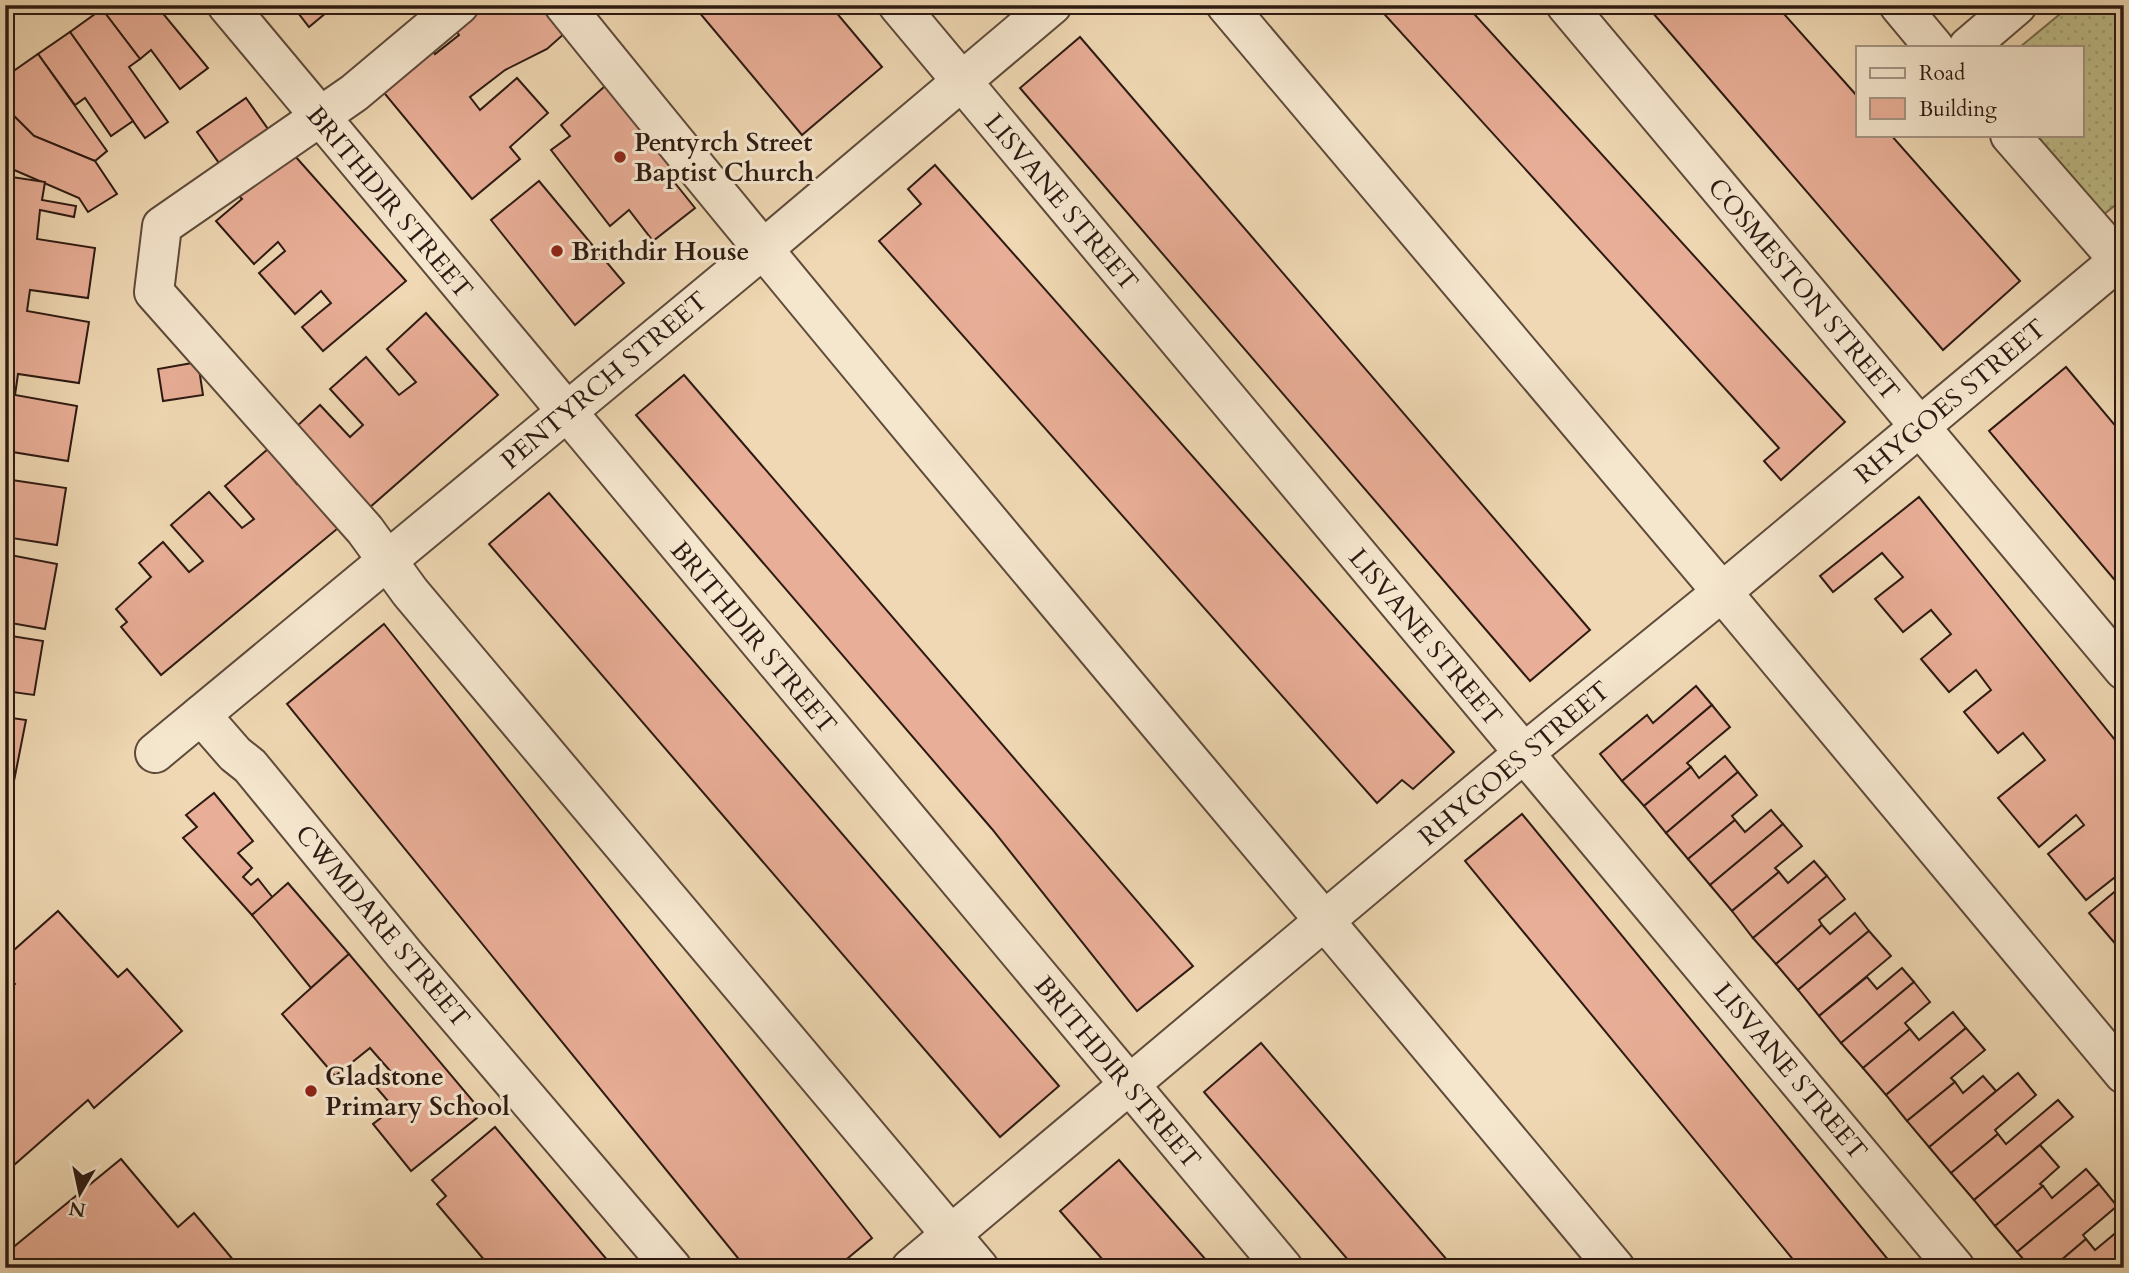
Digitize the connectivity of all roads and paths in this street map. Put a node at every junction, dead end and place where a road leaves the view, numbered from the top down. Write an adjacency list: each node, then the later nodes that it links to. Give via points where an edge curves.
1 (227, 5): 13 (street, BRITHDIR STREET)
2 (459, 5): 13 (street, via 361,87)
3 (564, 5): 15 (street)
4 (898, 5): 12 (street, LISVANE STREET)
5 (1052, 5): 12 (street, PENTYRCH STREET)
6 (1226, 5): 20 (street)
7 (1566, 5): 18 (street, COSMESTON STREET)
8 (1899, 5): 10 (street)
9 (2017, 5): 11 (street)
10 (1933, 46)
11 (1969, 46)
12 (961, 82): 15 (street, PENTYRCH STREET); 24 (street, LISVANE STREET)
13 (318, 116): 17 (street, BRITHDIR STREET); 19 (street, via 162,226 154,292)
14 (2011, 136): 16 (street)
15 (762, 250): 17 (street, PENTYRCH STREET); 25 (street)
16 (2122, 260): 18 (street, RHYGOES STREET)
17 (566, 412): 19 (street, PENTYRCH STREET); 27 (street, BRITHDIR STREET)
18 (1919, 426): 20 (street, RHYGOES STREET); 21 (street, COSMESTON STREET)
19 (388, 561): 22 (street, PENTYRCH STREET); 28 (street)
20 (1722, 592): 24 (street, RHYGOES STREET); 26 (street)
21 (2124, 670)
22 (201, 715): 23 (street, PENTYRCH STREET); 29 (street, CWMDARE STREET, via 250,766)
23 (155, 753)
24 (1524, 754): 25 (street, RHYGOES STREET); 34 (street, LISVANE STREET)
25 (1327, 920): 27 (street, RHYGOES STREET); 33 (street)
26 (2124, 1074)
27 (1129, 1084): 28 (street, RHYGOES STREET); 32 (street, BRITHDIR STREET)
28 (951, 1235): 30 (street, RHYGOES STREET); 31 (street)
29 (672, 1268)
30 (911, 1268)
31 (979, 1268)
32 (1283, 1268)
33 (1615, 1268)
34 (1955, 1268)

